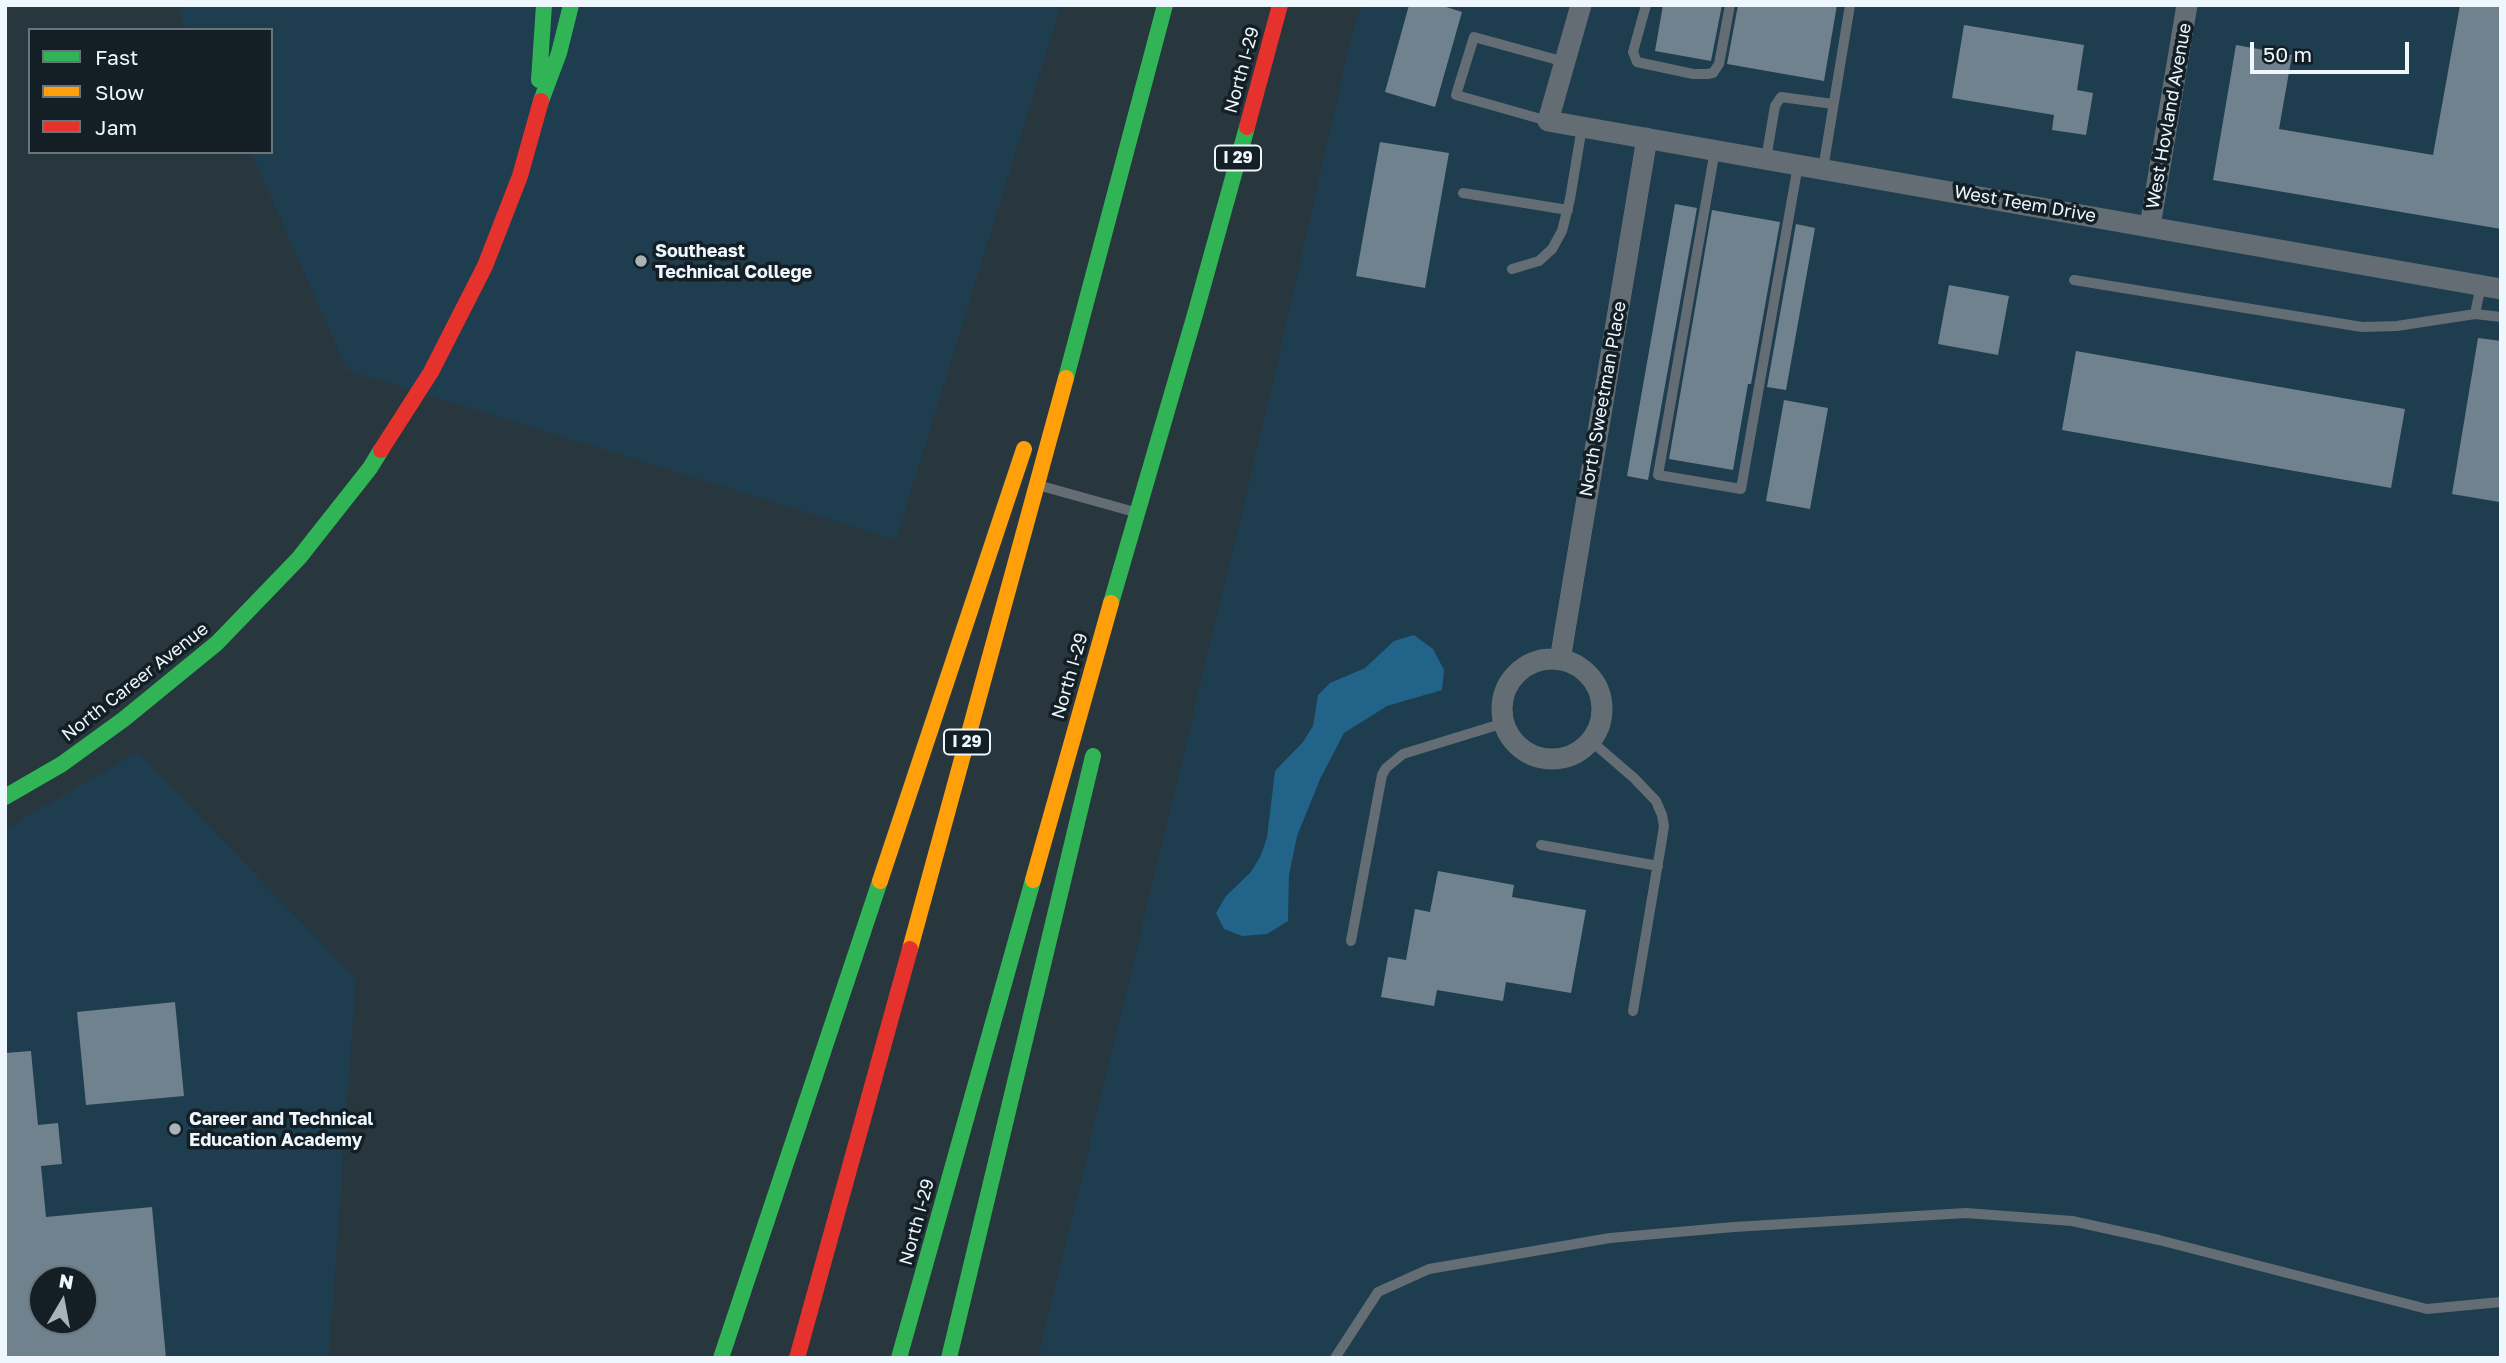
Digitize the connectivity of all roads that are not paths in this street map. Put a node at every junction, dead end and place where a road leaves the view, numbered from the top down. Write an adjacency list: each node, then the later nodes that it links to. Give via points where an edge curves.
1 (544, 5): 12 (main road, North Career Avenue)
2 (571, 5): 12 (main road, North Career Avenue)
3 (1166, 5): 14 (main road, I 29)
4 (1280, 5): 27 (main road, North I-29 / I 29)
5 (1581, 5): 10 (street)
6 (1646, 5): 7 (lane, via 1633,52 1637,62 1693,74 1713,73 1719,64)
7 (1730, 5)
8 (1850, 5): 11 (lane)
9 (2187, 5): 23 (street, West Hovland Avenue)
10 (1565, 62): 13 (street); 13 (lane, via 1474,37 1456,95)
11 (1833, 104): 18 (lane, via 1781,97 1775,106); 20 (lane)
12 (538, 108): 39 (main road, North Career Avenue, via 508,211 459,320 402,421 336,512 217,643 124,719 62,764)
13 (1548, 121): 15 (street, West Teem Drive)
14 (1132, 124): 30 (main road); 32 (main road, I 29)
15 (1582, 127): 16 (street, West Teem Drive); 22 (lane)
16 (1647, 138): 17 (street, West Teem Drive); 35 (street, North Sweetman Place)
17 (1715, 150): 18 (street, West Teem Drive); 19 (lane, via 1658,475 1741,489)
18 (1766, 159): 19 (street, West Teem Drive)
19 (1798, 165): 20 (street, West Teem Drive)
20 (1823, 169): 23 (street, West Teem Drive)
21 (1463, 193): 22 (lane)
22 (1567, 209): 24 (lane, via 1552,249 1539,261)
23 (2150, 226): 26 (street, West Teem Drive)
24 (1512, 269)
25 (2074, 280): 28 (lane, via 2362,327)
26 (2491, 287): 28 (lane)
27 (1196, 311): 33 (main road, North I-29 / I 29); 34 (main road)
28 (2475, 314): 29 (lane)
29 (2501, 317)
30 (1057, 350)
31 (1030, 430): 45 (main road)
32 (1039, 485): 33 (lane); 46 (main road, I 29)
33 (1137, 513): 47 (main road, North I-29 / I 29)
34 (1138, 570)
35 (1560, 660): 36 (street, via 1543,660 1514,677 1502,707); 37 (street, via 1588,674 1598,688 1602,720)
36 (1504, 723): 37 (street, via 1511,738 1538,757 1555,760 1571,756); 42 (lane, via 1403,754 1386,768)
37 (1591, 741): 41 (lane, via 1656,801 1664,826)
38 (1096, 745): 48 (main road)
39 (5, 797)
40 (1541, 845): 41 (lane)
41 (1658, 866): 43 (lane)
42 (1351, 941)
43 (1633, 1011)
44 (2501, 1302): 49 (lane, via 2427,1309 2072,1221 1966,1213 1609,1238 1429,1269 1378,1292)
45 (721, 1358)
46 (797, 1358)
47 (899, 1358)
48 (949, 1358)
49 (1335, 1358)

